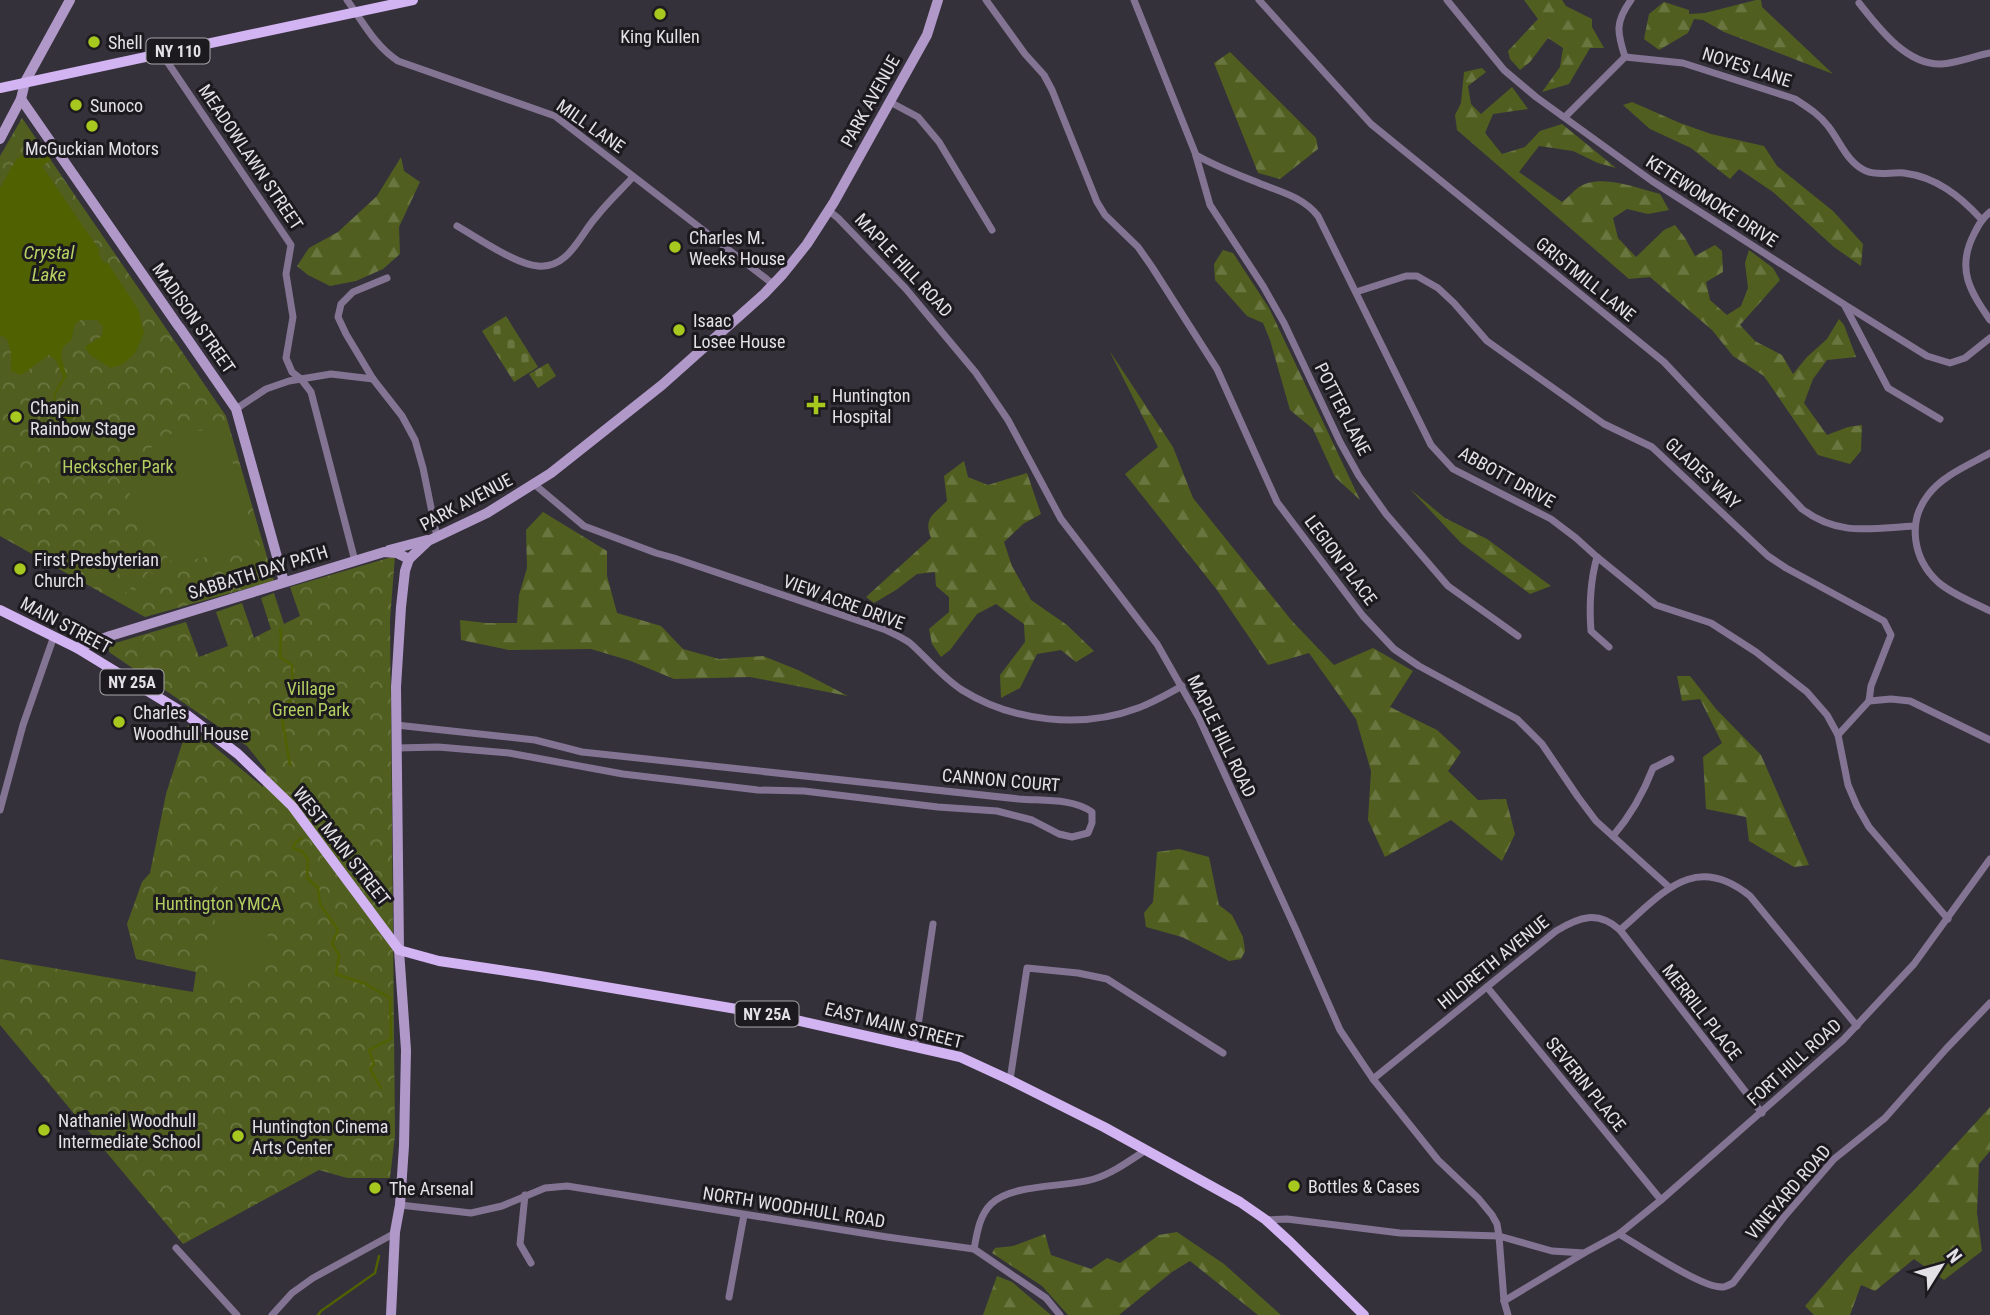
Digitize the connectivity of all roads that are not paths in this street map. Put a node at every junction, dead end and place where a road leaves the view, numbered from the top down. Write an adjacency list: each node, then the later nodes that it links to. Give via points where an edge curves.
1 (70, 0): 15 (main road)
2 (347, 0): 11 (street, MILL LANE)
3 (412, 0): 11 (main road, NY 110)
4 (938, 0): 18 (main road, PARK AVENUE, via 927,35)
5 (986, 0): 72 (street, LEGION PLACE, via 1044,75 1105,215 1138,247 1217,369 1277,502 1363,616 1394,649 1517,719 1542,744 1596,821)
6 (1134, 0): 21 (street)
7 (1259, 0): 40 (street, GRISTMILL LANE, via 1360,114 1664,362 1802,509 1843,528)
8 (1447, 0): 19 (street, KETEWOMOKE DRIVE, via 1504,70)
9 (1631, 0): 14 (street, via 1619,19)
10 (1859, 3): 12 (street, via 1901,49 1919,60 1940,64)
11 (355, 12): 13 (main road, NY 110); 22 (street, MILL LANE, via 386,53 398,61 555,116)
12 (1990, 53)
13 (162, 54): 15 (main road, NY 110); 34 (street, MEADOWLAWN STREET, via 291,245 286,274 293,317 286,358)
14 (1625, 57): 19 (street); 25 (street, NOYES LANE, via 1683,63 1795,99 1827,124 1853,163 1867,172 1925,178 1943,186)
15 (25, 82): 16 (main road, NY 110); 17 (main road)
16 (0, 88)
17 (21, 99): 20 (main road); 36 (main road, MADISON STREET)
18 (890, 102): 23 (main road, PARK AVENUE); 27 (street, via 918,117 939,142)
19 (1565, 117): 31 (street, KETEWOMOKE DRIVE, via 1652,181)
20 (0, 139)
21 (1196, 155): 30 (street, ABBOTT DRIVE, via 1312,208); 50 (street, POTTER LANE, via 1210,205 1284,323 1359,476 1448,586)
22 (634, 177): 26 (street, via 594,219 572,251 551,265 518,261); 29 (street, MILL LANE)
23 (829, 211): 29 (main road, PARK AVENUE); 53 (street, MAPLE HILL ROAD, via 894,275 976,373 1008,419 1061,519 1157,644)
24 (1990, 212): 25 (street)
25 (1981, 219): 32 (street, via 1970,240 1966,277)
26 (457, 226)
27 (992, 230)
28 (387, 278): 35 (street, via 353,292 341,304 338,317)
29 (774, 284): 39 (main road, PARK AVENUE, via 662,385)
30 (1356, 292): 43 (street, ABBOTT DRIVE, via 1441,458 1453,469 1550,519); 54 (street, GLADES WAY, via 1406,276 1417,276 1438,288 1487,341 1604,424 1652,447 1768,556 1884,621 1891,635)
31 (1844, 305): 33 (street, KETEWOMOKE DRIVE, via 1927,356 1950,363 1965,358); 37 (street, via 1888,388)
32 (1990, 320)
33 (1990, 338)
34 (301, 379): 35 (street, via 331,374); 36 (street, via 266,389); 45 (street, MEADOWLAWN STREET, via 311,392)
35 (373, 379): 41 (street, via 415,440)
36 (236, 409): 46 (main road, MADISON STREET)
37 (1940, 419)
38 (1990, 453): 40 (street, via 1945,479 1928,495)
39 (534, 484): 41 (main road, PARK AVENUE); 53 (street, VIEW ACRE DRIVE, via 584,526 887,630 908,642 961,690 1014,713 1071,720 1108,716 1137,709)
40 (1914, 526): 48 (street, via 1924,564 1938,582)
41 (437, 537): 42 (main road, SABBATH DAY PATH); 44 (main road, PARK AVENUE)
42 (384, 552): 44 (main road); 45 (main road, SABBATH DAY PATH)
43 (1597, 557): 51 (street, via 1591,578 1591,631); 57 (street, ABBOTT DRIVE, via 1656,606 1711,623 1756,652 1807,692)
44 (409, 559): 56 (main road, via 399,623)
45 (355, 561): 46 (main road, SABBATH DAY PATH)
46 (284, 582): 52 (main road, SABBATH DAY PATH)
47 (0, 610): 49 (main road, MAIN STREET / NY 25A)
48 (1990, 611)
49 (54, 636): 52 (main road, MAIN STREET / NY 25A); 71 (street)
50 (1518, 636)
51 (1609, 647)
52 (77, 648): 55 (main road, MAIN STREET / NY 25A)
53 (1182, 686): 84 (street, MAPLE HILL ROAD, via 1340,1030)
54 (1869, 701): 57 (street, GLADES WAY); 59 (street, via 1910,701)
55 (187, 715): 78 (main road, WEST MAIN STREET / NY 25A, via 238,754 292,806)
56 (397, 726): 58 (street, CANNON COURT); 61 (main road)
57 (1838, 735): 75 (street, ABBOTT DRIVE, via 1848,785 1869,827)
58 (481, 736): 60 (street, CANNON COURT); 62 (street)
59 (1990, 740)
60 (561, 747): 64 (street, CANNON COURT); 65 (street)
61 (397, 748): 62 (street, CANNON COURT); 78 (main road)
62 (481, 750): 65 (street, CANNON COURT)
63 (1671, 759): 72 (street, via 1653,768 1645,790)
64 (649, 760): 66 (street, CANNON COURT); 67 (street)
65 (559, 762): 67 (street, CANNON COURT)
66 (795, 775): 68 (street); 69 (street, CANNON COURT)
67 (648, 777): 68 (street, CANNON COURT)
68 (794, 791): 70 (street, CANNON COURT)
69 (957, 792): 70 (street); 70 (street, CANNON COURT, via 1072,802 1092,812 1092,823 1088,833 1072,837 996,811)
70 (955, 808)
71 (0, 810)
72 (1613, 836): 74 (street, LEGION PLACE)
73 (1990, 859): 75 (street, FORT HILL ROAD)
74 (1669, 887): 77 (street); 81 (street, via 1704,877 1740,888)
75 (1948, 919): 81 (street, FORT HILL ROAD)
76 (933, 924): 82 (street)
77 (1619, 930): 79 (street, HILDRETH AVENUE, via 1597,917 1569,923); 86 (street, MERRILL PLACE)
78 (399, 950): 82 (main road, EAST MAIN STREET / NY 25A, via 439,961 778,1016); 90 (main road, via 406,1050)
79 (1487, 987): 84 (street, HILDRETH AVENUE); 89 (street, SEVERIN PLACE)
80 (1990, 1003): 94 (street, VINEYARD ROAD, via 1885,1118 1834,1159 1733,1283 1713,1286)
81 (1857, 1026): 86 (street, FORT HILL ROAD)
82 (915, 1046): 85 (main road, EAST MAIN STREET / NY 25A, via 960,1058)
83 (1223, 1053): 85 (street, via 1107,979 1027,968)
84 (1373, 1079): 95 (street, MAPLE HILL ROAD, via 1438,1160 1478,1198 1497,1224)
85 (1010, 1080): 87 (main road, EAST MAIN STREET / NY 25A)
86 (1762, 1113): 89 (street, FORT HILL ROAD)
87 (1146, 1150): 92 (main road, EAST MAIN STREET / NY 25A); 97 (street, via 1096,1178 1009,1193 991,1204 981,1219)
88 (525, 1195): 90 (street, NORTH WOODHULL ROAD, via 471,1213); 91 (street, NORTH WOODHULL ROAD, via 567,1186); 99 (street, via 520,1244)
89 (1661, 1200): 94 (street, FORT HILL ROAD)
90 (400, 1205): 93 (main road)
91 (744, 1215): 97 (street, NORTH WOODHULL ROAD); 100 (street)
92 (1266, 1220): 95 (street, via 1400,1233); 102 (main road, EAST MAIN STREET / NY 25A)
93 (396, 1232): 104 (street, via 292,1293); 105 (main road)
94 (1619, 1234): 98 (street, FORT HILL ROAD)
95 (1499, 1236): 98 (street, via 1552,1251); 101 (street, MAPLE HILL ROAD)
96 (176, 1248): 103 (street)
97 (974, 1249): 106 (street, via 1046,1298)
98 (1584, 1253): 101 (street, FORT HILL ROAD)
99 (531, 1263)
100 (729, 1297)
101 (1504, 1301): 107 (street, MAPLE HILL ROAD)
102 (1360, 1312)
103 (237, 1315)
104 (272, 1315)
105 (391, 1315)
106 (1060, 1315)
107 (1508, 1315)

